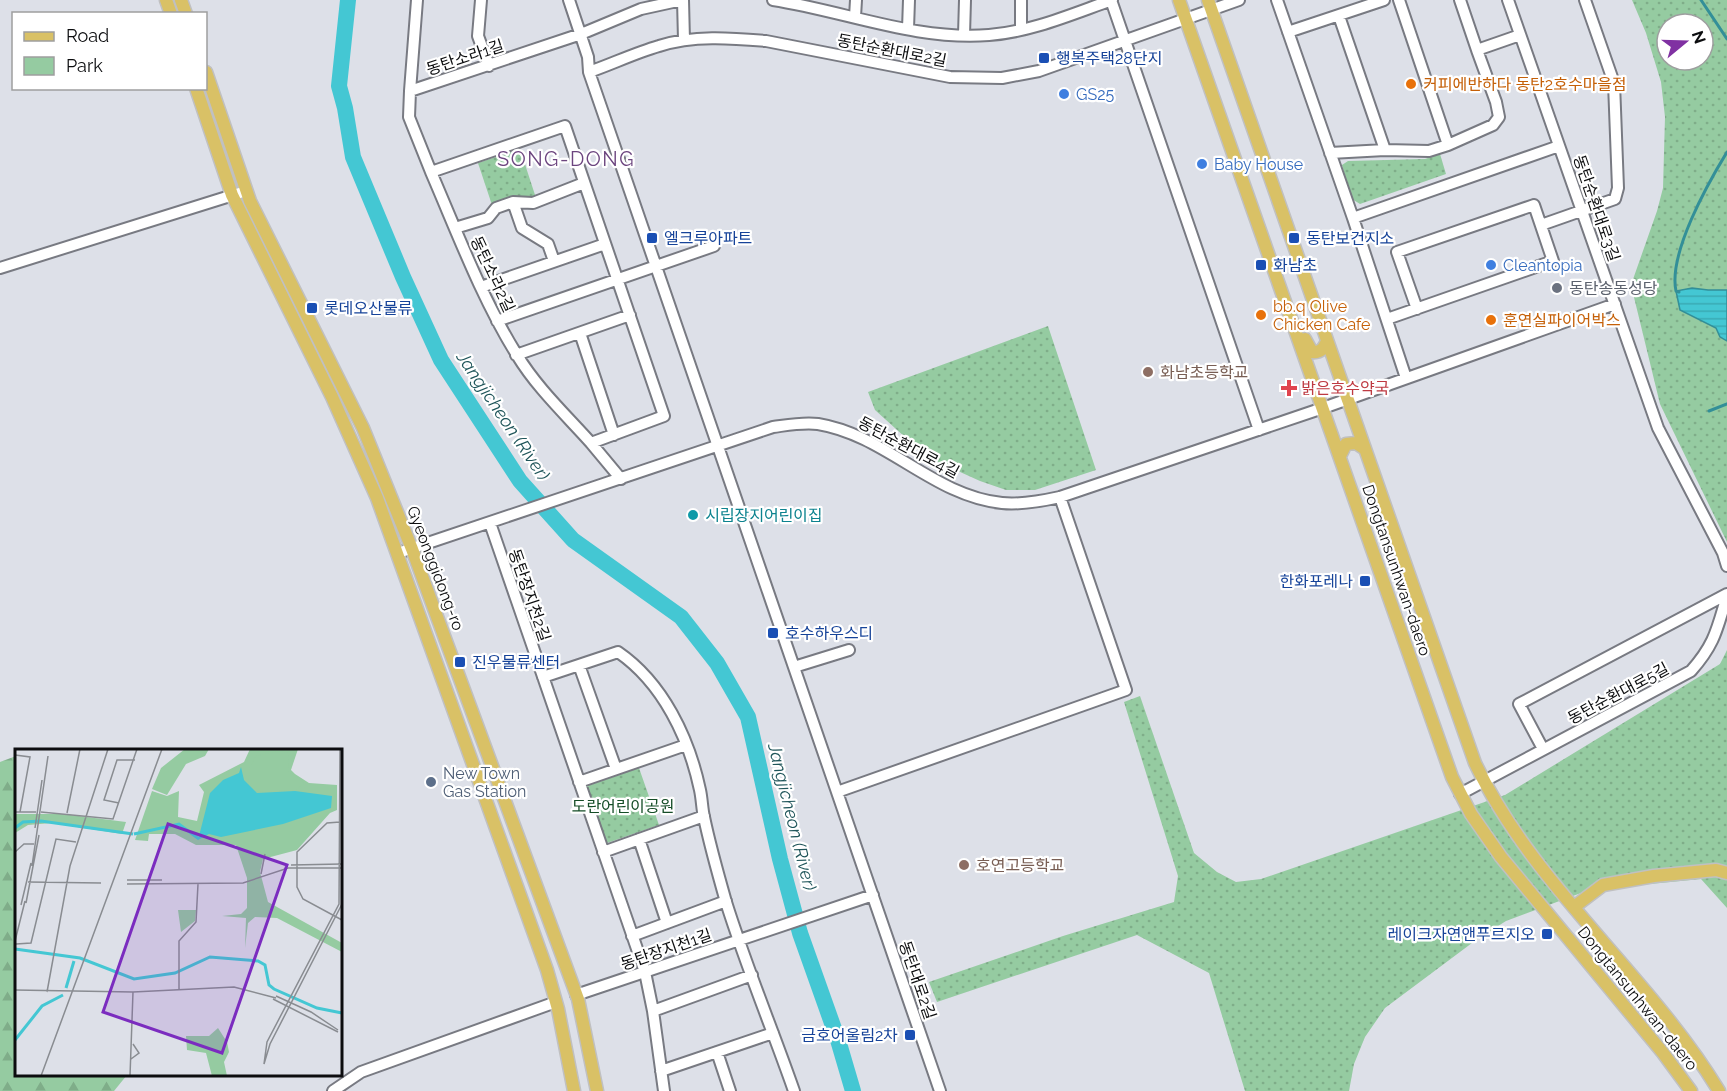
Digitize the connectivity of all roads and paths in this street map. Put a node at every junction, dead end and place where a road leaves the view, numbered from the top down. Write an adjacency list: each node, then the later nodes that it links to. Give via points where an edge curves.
1 (417, 0): 37 (street, 동탄소라1길)
2 (481, 0): 33 (street, via 478,36)
3 (568, 0): 27 (street)
4 (682, 0): 27 (street, 동탄소라1길, via 641,9); 30 (street)
5 (774, 0): 19 (street)
6 (856, 0): 22 (street)
7 (909, 0): 24 (street)
8 (965, 0): 28 (street)
9 (1021, 0): 25 (street)
10 (1111, 0): 25 (street); 31 (street)
11 (1179, 0): 23 (main road, Dongtansunhwan-daero)
12 (1239, 0): 20 (street, 동탄순환대로2길)
13 (1277, 0): 26 (street)
14 (1384, 0): 21 (street)
15 (1399, 0): 38 (street)
16 (1460, 0): 32 (street)
17 (1508, 0): 29 (street, 동탄순환대로3길)
18 (1585, 0): 47 (street, via 1614,83 1618,188 1615,198)
19 (796, 2): 22 (street)
20 (1210, 5): 23 (street, 동탄순환대로2길); 65 (main road, Dongtansunhwan-daero)
21 (1339, 16): 26 (street); 40 (street)
22 (855, 17): 24 (street)
23 (1185, 19): 31 (street, 동탄순환대로2길); 56 (main road, Dongtansunhwan-daero)
24 (908, 29): 28 (street)
25 (1021, 30): 28 (street)
26 (1288, 32): 41 (street)
27 (581, 34): 33 (street, 동탄소라1길); 34 (street)
28 (964, 35)
29 (1520, 35): 32 (street); 39 (street, 동탄순환대로3길)
30 (684, 40): 31 (street, 동탄순환대로2길, via 766,41 950,78 976,79 1039,70); 34 (street, 동탄순환대로2길, via 659,45)
31 (1125, 40): 70 (street)
32 (1477, 50): 38 (street, via 1499,117 1493,125)
33 (489, 66): 37 (street, 동탄소라1길)
34 (589, 72): 54 (street, 동탄대로2길)
35 (207, 75): 44 (main road, Gyeonggidong-ro)
36 (197, 90): 45 (main road, Gyeonggidong-ro)
37 (410, 91): 42 (street, 동탄소라2길, via 409,117)
38 (1448, 145): 40 (street, via 1430,151)
39 (1559, 146): 47 (street, 동탄순환대로3길); 48 (street)
40 (1385, 150): 41 (street)
41 (1330, 153): 48 (street)
42 (431, 172): 43 (street, via 565,126); 50 (street, 동탄소라2길)
43 (584, 183): 46 (street, via 532,203); 51 (street)
44 (246, 191): 45 (street); 79 (main road, Gyeonggidong-ro, via 363,428)
45 (232, 195): 55 (street); 80 (main road, Gyeonggidong-ro, via 332,397)
46 (513, 202): 50 (street, via 496,208 488,218); 53 (street, via 522,228 548,244)
47 (1582, 210): 49 (street); 59 (street, 동탄순환대로3길)
48 (1353, 218): 62 (street)
49 (1541, 225): 60 (street, via 1553,261); 60 (street, via 1534,205 1397,252)
50 (455, 228): 58 (street, 동탄소라2길)
51 (605, 244): 53 (street); 57 (street)
52 (714, 246): 54 (street)
53 (554, 261): 58 (street)
54 (656, 266): 57 (street); 73 (street, 동탄대로2길)
55 (0, 268)
56 (1275, 272): 65 (main road, via 1312,352 1321,351); 69 (main road, Dongtansunhwan-daero)
57 (618, 279): 61 (street); 63 (street)
58 (482, 286): 63 (street, 동탄소라2길)
59 (1615, 304): 67 (street); 81 (street, via 1658,428)
60 (1416, 309): 62 (street)
61 (630, 315): 64 (street); 71 (street, via 664,416)
62 (1387, 319): 67 (street)
63 (497, 321): 66 (street, 동탄소라2길)
64 (580, 333): 66 (street); 71 (street)
65 (1327, 341): 68 (main road, Dongtansunhwan-daero)
66 (516, 355): 72 (street, 동탄소라2길)
67 (1406, 378): 68 (street)
68 (1348, 399): 69 (street); 74 (main road, Dongtansunhwan-daero)
69 (1323, 408): 70 (street, 동탄순환대로4길); 75 (main road, Dongtansunhwan-daero)
70 (1259, 430): 77 (street, 동탄순환대로4길)
71 (614, 435): 72 (street)
72 (591, 443): 76 (street, 동탄소라2길)
73 (718, 446): 76 (street, 동탄순환대로4길); 77 (street, 동탄순환대로4길, via 773,427 817,424 865,439 978,498 1002,503); 85 (street, 동탄대로2길)
74 (1365, 449): 75 (main road, via 1356,443 1346,444); 90 (main road, Dongtansunhwan-daero, via 1467,746)
75 (1340, 456): 93 (main road, Dongtansunhwan-daero)
76 (621, 479): 78 (street, 동탄순환대로4길)
77 (1060, 497): 92 (street, via 1126,690)
78 (490, 523): 79 (street, 동탄순환대로4길); 86 (street, 동탄장지천2길)
79 (412, 549): 80 (street, 동탄순환대로4길); 106 (main road, Gyeonggidong-ro)
80 (398, 554): 107 (main road, Gyeonggidong-ro, via 548,970)
81 (1727, 566)
82 (1727, 595): 88 (street, 동탄순환대로5길, via 1714,640 1691,671); 88 (street, via 1519,704)
83 (849, 650): 85 (street)
84 (579, 665): 86 (street); 87 (street, via 618,652 631,660 671,712); 89 (street)
85 (794, 667): 92 (street, 동탄대로2길)
86 (543, 677): 91 (street, 동탄장지천2길)
87 (686, 745): 89 (street); 94 (street)
88 (1543, 749): 90 (street, 동탄순환대로5길)
89 (616, 769): 91 (street)
90 (1483, 780): 93 (street, 동탄순환대로5길); 100 (main road, Dongtansunhwan-daero, via 1515,834)
91 (579, 782): 96 (street, 동탄장지천2길)
92 (837, 792): 98 (street, 동탄대로2길)
93 (1460, 794): 119 (main road, Dongtansunhwan-daero, via 1501,857)
94 (704, 816): 95 (street); 99 (street)
95 (639, 839): 96 (street); 101 (street)
96 (603, 852): 102 (street, 동탄장지천2길)
97 (1727, 873): 100 (main road, via 1716,870 1603,885)
98 (873, 895): 103 (street, 동탄장지천1길); 118 (street, 동탄대로2길)
99 (726, 901): 101 (street); 103 (street)
100 (1574, 907): 120 (main road, Dongtansunhwan-daero, via 1680,1036)
101 (667, 923): 102 (street)
102 (632, 936): 104 (street, 동탄장지천2길)
103 (739, 940): 104 (street, 동탄장지천1길); 105 (street)
104 (645, 972): 106 (street, 동탄장지천1길); 108 (street, 동탄장지천2길)
105 (752, 975): 108 (street); 109 (street)
106 (576, 995): 112 (main road, Gyeonggidong-ro)
107 (556, 1002): 113 (street, via 361,1072); 114 (main road, Gyeonggidong-ro)
108 (652, 1011): 111 (street, 동탄장지천2길)
109 (773, 1033): 110 (street); 117 (street)
110 (717, 1052): 111 (street); 116 (street)
111 (661, 1071): 115 (street, 동탄장지천2길)
112 (597, 1090)
113 (333, 1091)
114 (574, 1091)
115 (664, 1091)
116 (730, 1091)
117 (794, 1091)
118 (940, 1091)
119 (1691, 1091)
120 (1719, 1091)

